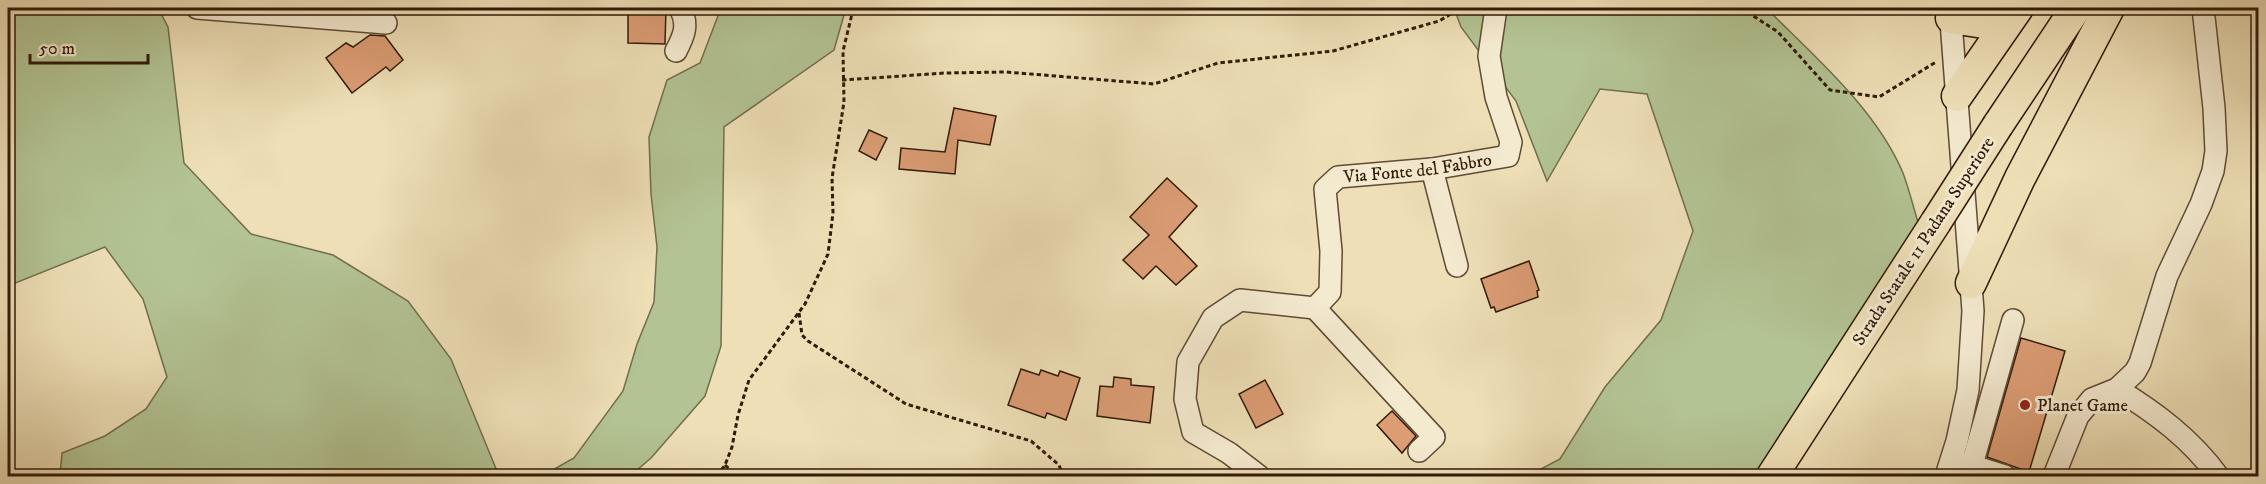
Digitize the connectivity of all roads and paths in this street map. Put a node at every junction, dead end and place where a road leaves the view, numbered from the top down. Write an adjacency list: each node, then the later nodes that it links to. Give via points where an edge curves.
1 (197, 8): 2 (street, via 387,23)
2 (367, 8)
3 (680, 8): 13 (street, via 685,34)
4 (851, 8): 15 (path)
5 (1461, 8): 15 (path, via 1439,21 1333,51 1218,63 1154,84 1006,72)
6 (1496, 8): 17 (street, Via Fonte del Fabbro, via 1489,56 1496,97 1511,142 1508,156)
7 (1741, 8): 14 (path, via 1778,33 1830,90 1879,97 1932,63)
8 (2076, 8): 32 (highway, Strada Statale 11 Padana Superiore, bridge)
9 (2109, 8): 19 (highway, via 2020,178)
10 (2203, 8): 23 (street, via 2214,119 2213,171 2167,276 2140,363)
11 (1950, 13): 12 (highway); 14 (street)
12 (2011, 17): 16 (highway)
13 (676, 51)
14 (1955, 60): 16 (street)
15 (842, 80): 21 (path, via 844,102 832,178 828,254)
16 (1957, 96): 19 (street)
17 (1432, 169): 18 (street); 20 (street, Via Fonte del Fabbro, via 1338,177 1325,189 1330,291)
18 (1457, 266)
19 (1971, 283): 27 (street, via 1968,390)
20 (1315, 308): 24 (street, via 1434,437); 31 (street, via 1240,300 1214,318 1188,362 1185,399 1193,432)
21 (799, 313): 25 (path, via 749,380); 30 (path, via 802,335 808,341 906,404 1031,441 1059,465)
22 (2013, 320): 26 (street)
23 (2117, 389): 34 (street, via 2092,399 2078,416); 35 (street, via 2155,412)
24 (1419, 451)
25 (725, 465): 28 (path); 29 (path)
26 (1972, 465): 27 (street); 33 (street)
27 (1948, 468)
28 (717, 477)
29 (737, 477)
30 (1063, 477)
31 (1259, 477)
32 (1772, 477)
33 (2005, 477)
34 (2054, 477)
35 (2218, 477)

